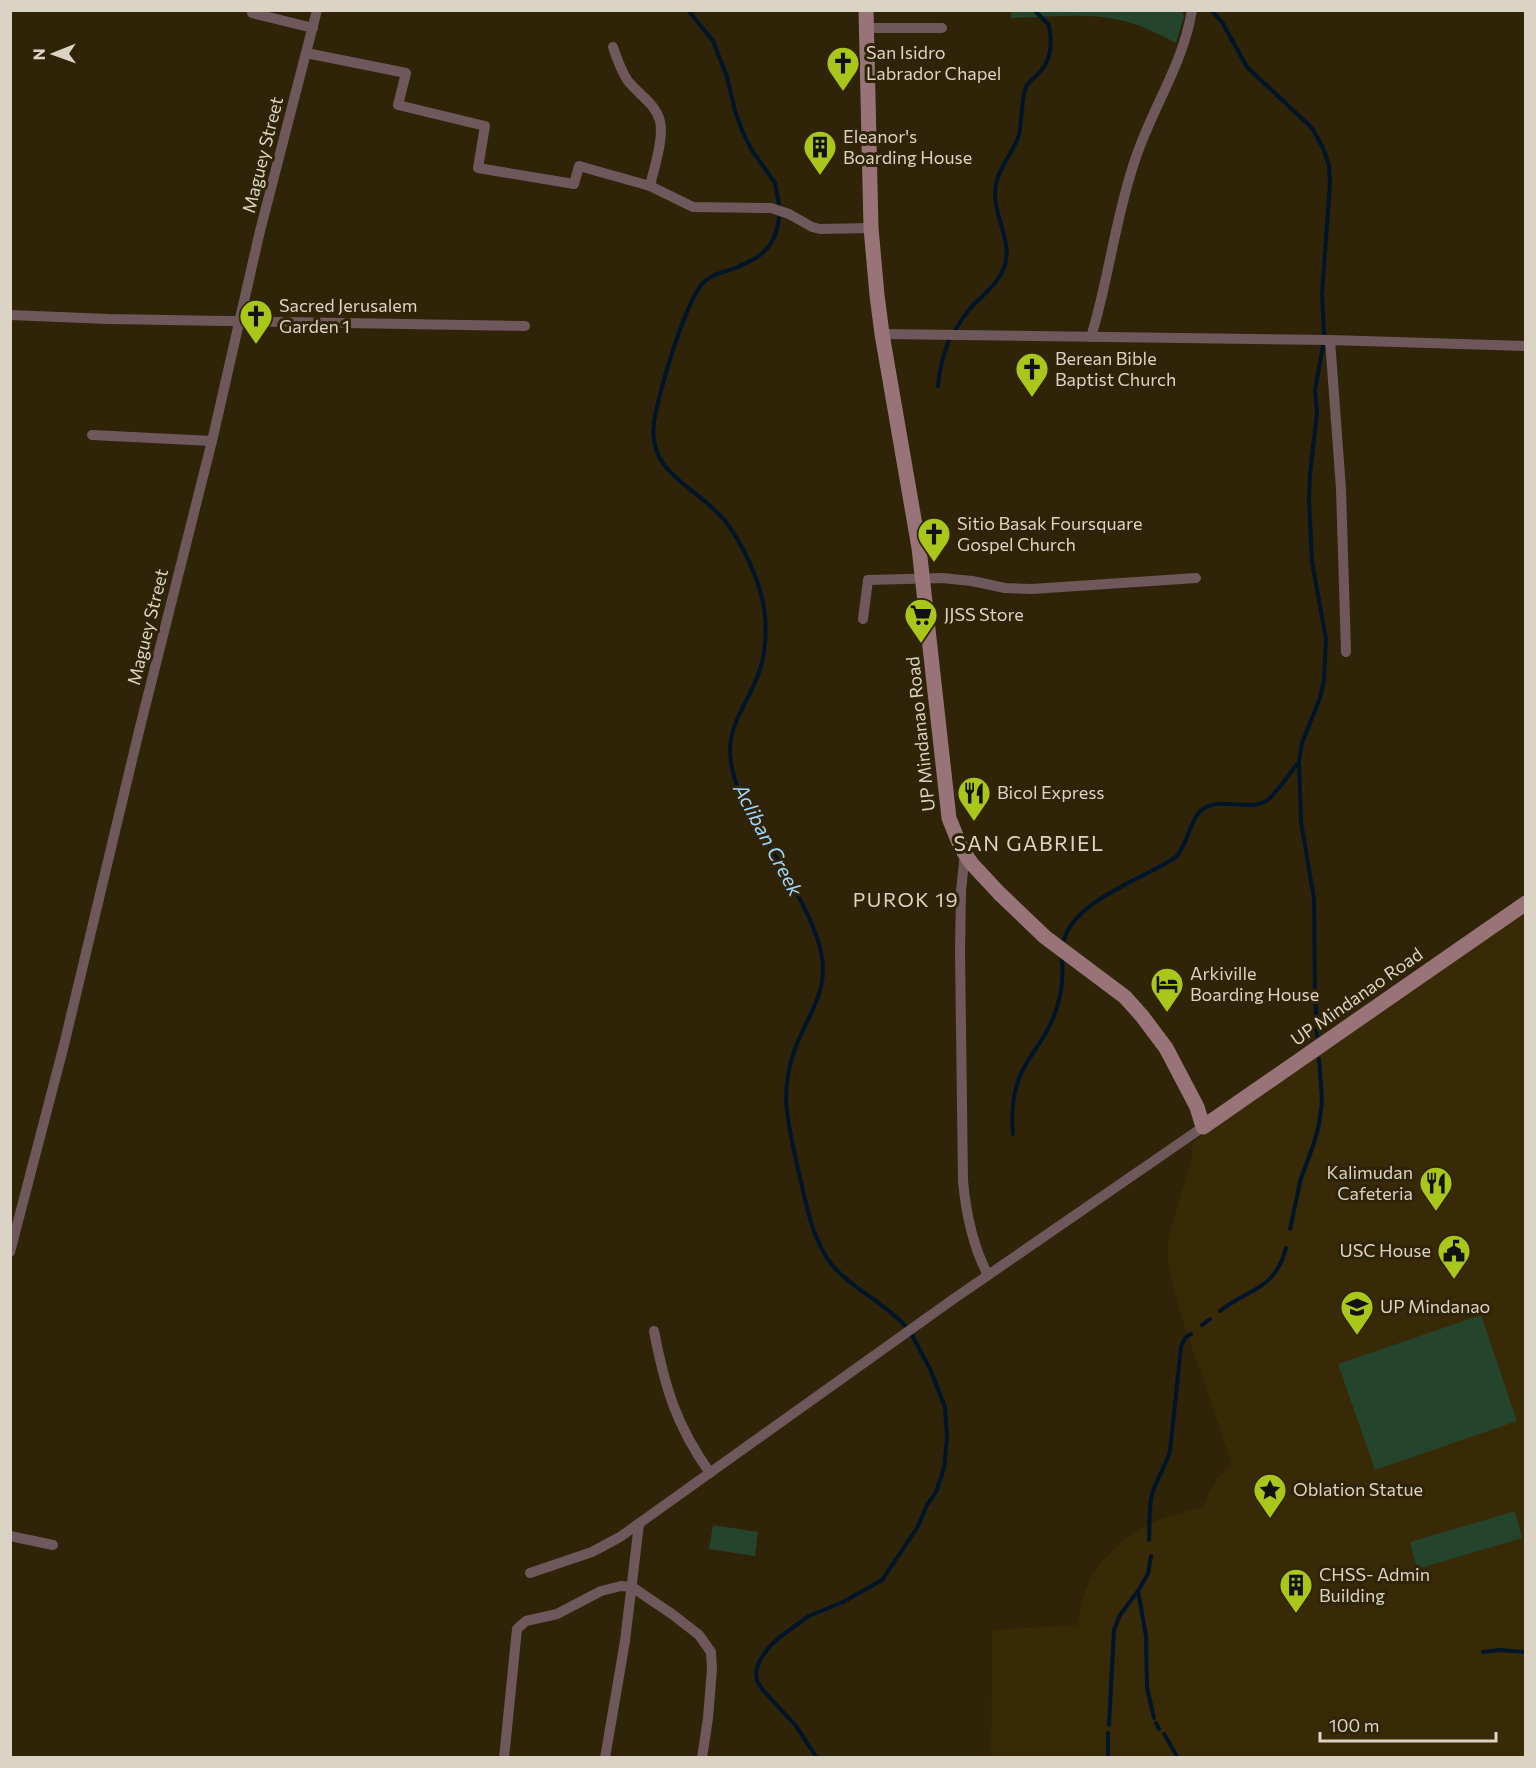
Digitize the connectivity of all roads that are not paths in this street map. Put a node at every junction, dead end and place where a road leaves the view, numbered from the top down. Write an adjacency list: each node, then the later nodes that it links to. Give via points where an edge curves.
1 (317, 10): 6 (street, Maguey Street)
2 (866, 10): 7 (street, UP Mindanao Road)
3 (1192, 10): 16 (street, via 1182,52 1149,122 1122,201)
4 (252, 13): 6 (street)
5 (942, 27): 7 (street)
6 (313, 28): 9 (street, Maguey Street)
7 (866, 28): 11 (street, UP Mindanao Road)
8 (613, 47): 10 (street, via 629,82 648,99 660,121)
9 (306, 53): 10 (street, via 406,74 398,105 485,126 478,168 574,184 579,166); 13 (street, Maguey Street)
10 (650, 186): 11 (street, via 693,207 771,208 812,227)
11 (872, 228): 15 (street, UP Mindanao Road)
12 (10, 315): 13 (street)
13 (241, 320): 14 (street); 20 (street, Maguey Street)
14 (525, 326)
15 (882, 334): 16 (street); 21 (street, UP Mindanao Road)
16 (1090, 337): 17 (street)
17 (1330, 340): 18 (street); 24 (street, via 1341,489)
18 (1526, 346)
19 (92, 435): 20 (street)
20 (212, 441): 28 (street, Maguey Street)
21 (923, 578): 22 (street, via 1025,589); 23 (street, via 868,580); 25 (street, UP Mindanao Road, via 949,818)
22 (1196, 578)
23 (863, 619)
24 (1346, 652)
25 (965, 854): 27 (street, UP Mindanao Road, via 1045,937 1125,997 1166,1048); 29 (street, via 960,952 963,1181 971,1235)
26 (1526, 903): 27 (street, UP Mindanao Road)
27 (1207, 1124): 29 (street)
28 (10, 1252)
29 (988, 1275): 31 (street)
30 (654, 1331): 31 (street, via 670,1399 682,1428)
31 (710, 1473): 32 (street)
32 (639, 1524): 35 (street, via 610,1544); 36 (street)
33 (10, 1536): 34 (street)
34 (53, 1545)
35 (530, 1573)
36 (632, 1587): 37 (street, via 602,1591 557,1614 521,1625 516,1635); 38 (street); 39 (street, via 699,1635 711,1652)
37 (504, 1758)
38 (605, 1758)
39 (702, 1758)

